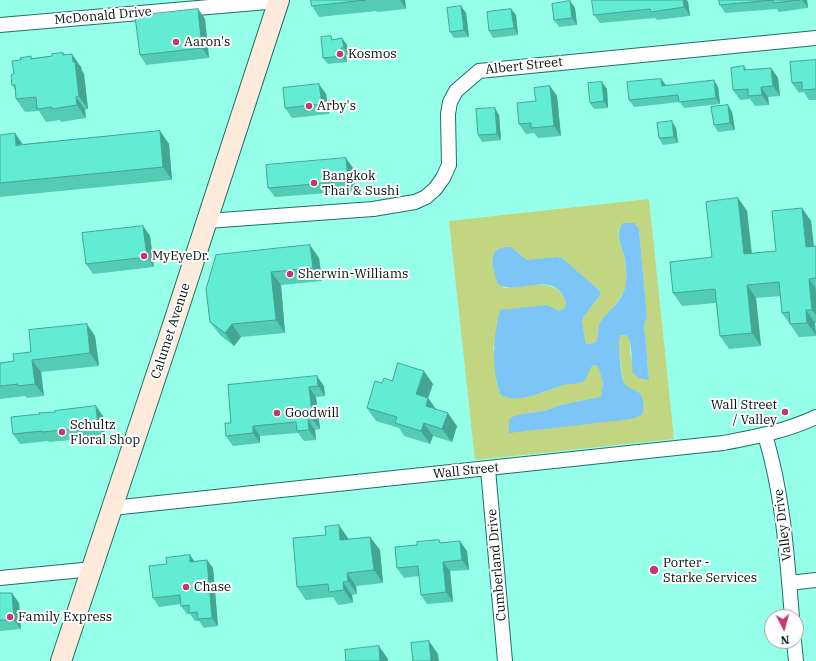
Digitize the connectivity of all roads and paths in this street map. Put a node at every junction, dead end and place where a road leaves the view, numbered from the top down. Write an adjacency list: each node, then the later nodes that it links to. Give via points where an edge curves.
1 (279, 0): 2 (street, McDonald Drive); 4 (main road, Calumet Avenue)
2 (0, 25)
3 (816, 38): 4 (street, Albert Street, via 479,71 456,91 450,102 449,165 435,189 426,196 415,202 373,209)
4 (207, 221): 8 (main road, Calumet Avenue)
5 (816, 417): 6 (street, Wall Street)
6 (766, 435): 7 (street, Wall Street, via 723,444); 12 (street, Valley Drive, via 778,484)
7 (488, 469): 8 (street, Wall Street); 16 (street, Cumberland Drive)
8 (112, 508): 9 (main road, Calumet Avenue)
9 (93, 569): 10 (street); 15 (main road, Calumet Avenue)
10 (0, 578)
11 (816, 580): 12 (street)
12 (789, 583): 13 (street, Valley Drive)
13 (791, 609)
14 (795, 649): 17 (street)
15 (61, 661)
16 (506, 661)
17 (796, 661)

